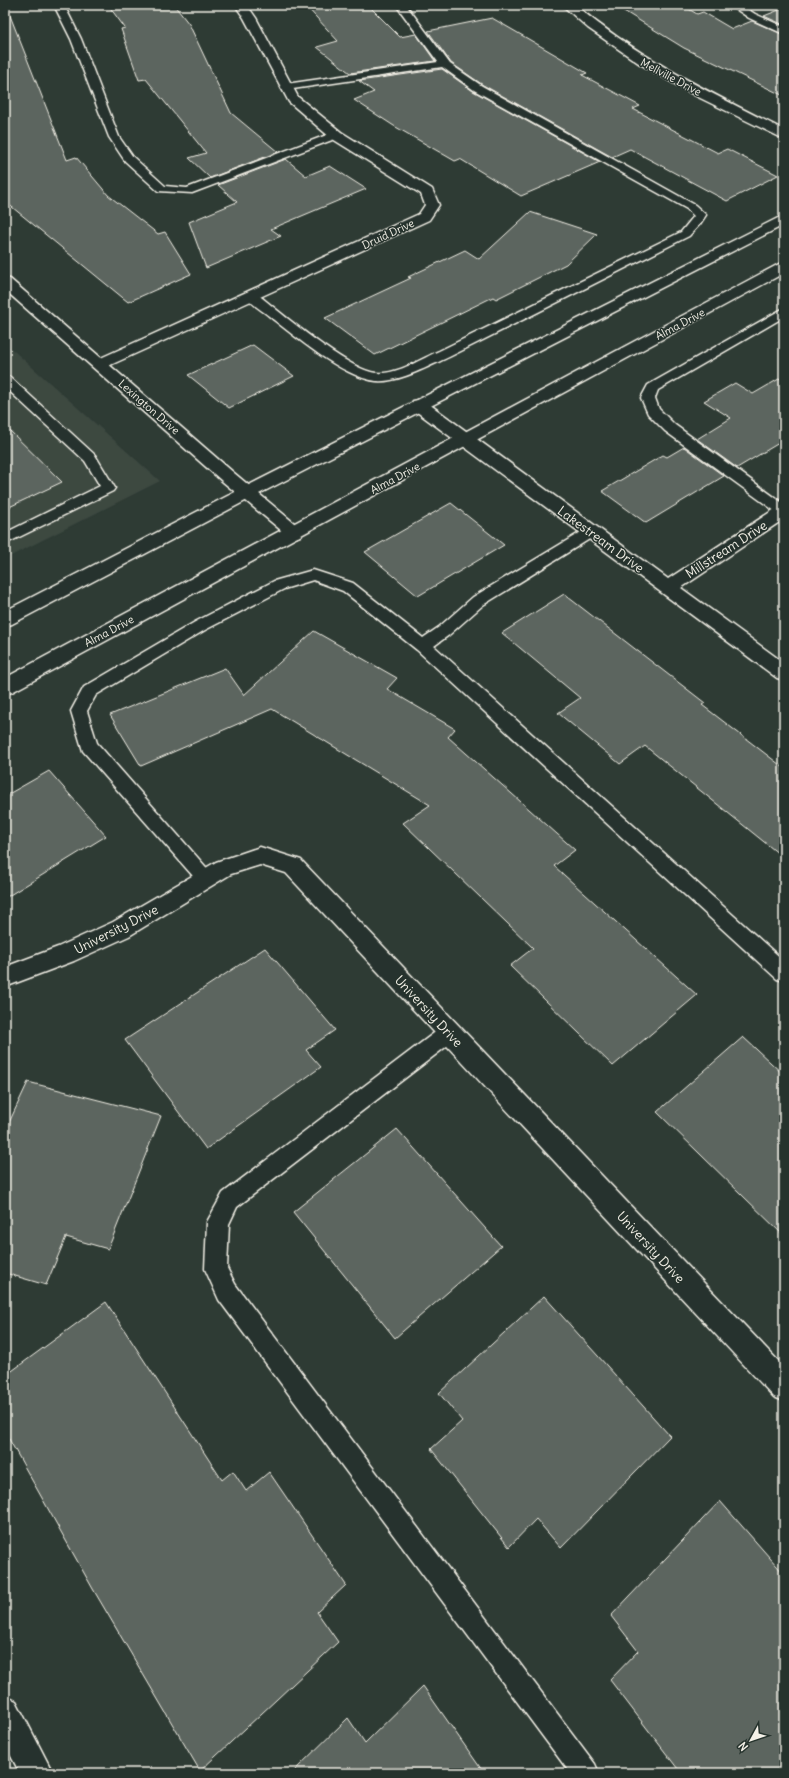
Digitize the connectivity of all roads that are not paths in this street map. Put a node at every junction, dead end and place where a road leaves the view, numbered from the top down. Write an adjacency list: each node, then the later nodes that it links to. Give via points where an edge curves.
1 (59, 5): 9 (lane, via 76,39 114,137 129,159 162,189 188,191)
2 (241, 5): 8 (street, Druid Drive)
3 (401, 5): 7 (lane)
4 (568, 5): 10 (street, Mellville Drive, via 633,56)
5 (735, 5): 6 (lane)
6 (784, 31)
7 (444, 64): 8 (lane); 14 (lane, via 478,88 691,207 700,216 685,234 444,354 394,374 376,377 361,374)
8 (286, 87): 9 (street, Druid Drive, via 293,99)
9 (336, 135): 14 (street, Druid Drive, via 427,192 432,205 424,217)
10 (784, 135)
11 (784, 219): 18 (street)
12 (784, 267): 19 (street, Alma Drive)
13 (5, 282): 16 (street, Lexington Drive)
14 (252, 296): 16 (street, Druid Drive)
15 (784, 312): 21 (lane, via 653,388 648,398 653,411 670,428)
16 (100, 364): 20 (street, Lexington Drive)
17 (5, 380): 24 (lane, via 90,458 108,488)
18 (419, 405): 19 (street, Lakestream Drive); 20 (street)
19 (465, 440): 22 (street, Alma Drive); 23 (street, Lakestream Drive)
20 (247, 493): 22 (street, Lexington Drive); 26 (street)
21 (784, 511): 25 (street, Millstream Drive)
22 (294, 532): 29 (street, Alma Drive)
23 (591, 532): 25 (street, Lakestream Drive); 27 (lane, via 478,601)
24 (5, 540)
25 (668, 588): 28 (street, Lakestream Drive)
26 (5, 619)
27 (423, 646): 30 (lane, via 348,587 313,575 279,585 200,626 90,691 79,711 89,746); 31 (lane)
28 (784, 673)
29 (5, 687)
30 (206, 879): 32 (street, University Drive, via 121,929 66,954); 33 (street, University Drive, via 224,868 260,856 293,866)
31 (784, 973)
32 (5, 977)
33 (449, 1033): 34 (street, University Drive); 37 (lane, via 230,1200 218,1222 216,1268 227,1292)
34 (784, 1387)
35 (5, 1712): 36 (street)
36 (37, 1773)
37 (586, 1773)

